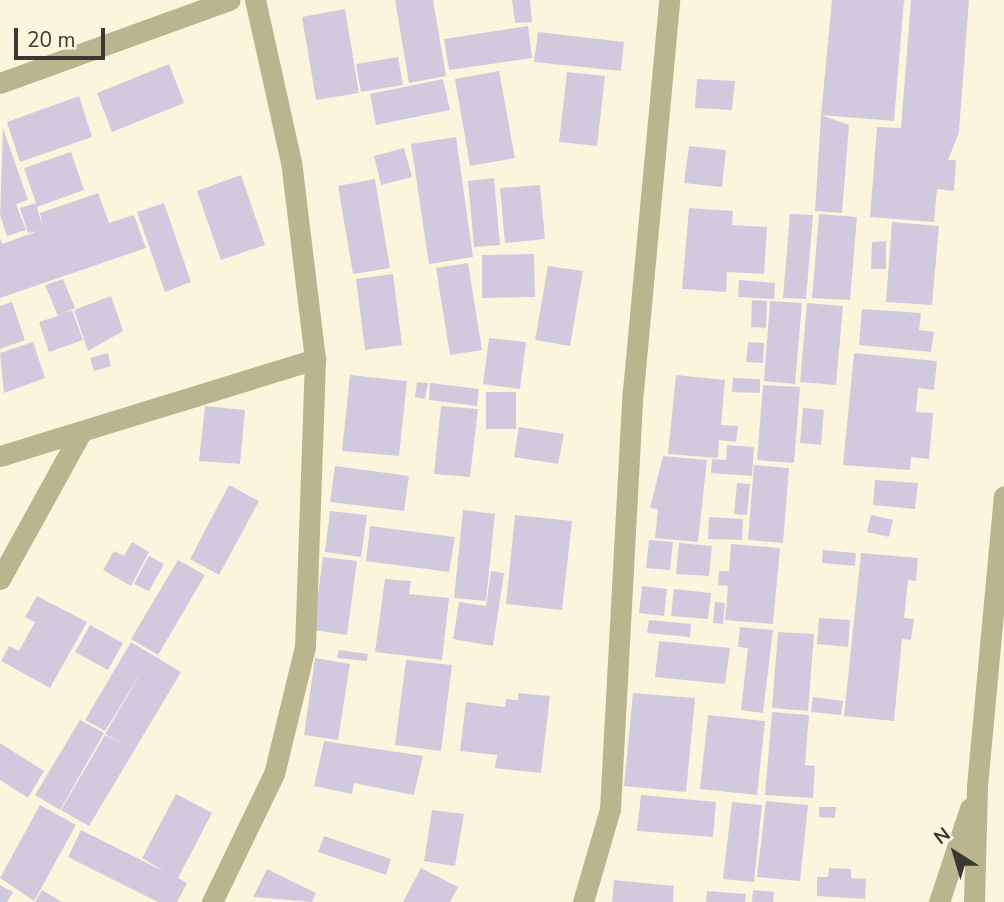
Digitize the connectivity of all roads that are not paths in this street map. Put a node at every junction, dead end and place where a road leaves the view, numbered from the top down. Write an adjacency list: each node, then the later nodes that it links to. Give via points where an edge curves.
1 (229, 0): 4 (street)
2 (256, 0): 5 (street, via 291,162)
3 (669, 0): 12 (street, via 633,391 610,809)
4 (0, 83)
5 (315, 359): 6 (street); 11 (street, via 305,646 274,774)
6 (81, 432): 7 (street); 9 (street)
7 (0, 456)
8 (1004, 496): 10 (street)
9 (0, 579)
10 (977, 786): 13 (street); 14 (street)
11 (212, 902)
12 (583, 902)
13 (939, 902)
14 (974, 902)

